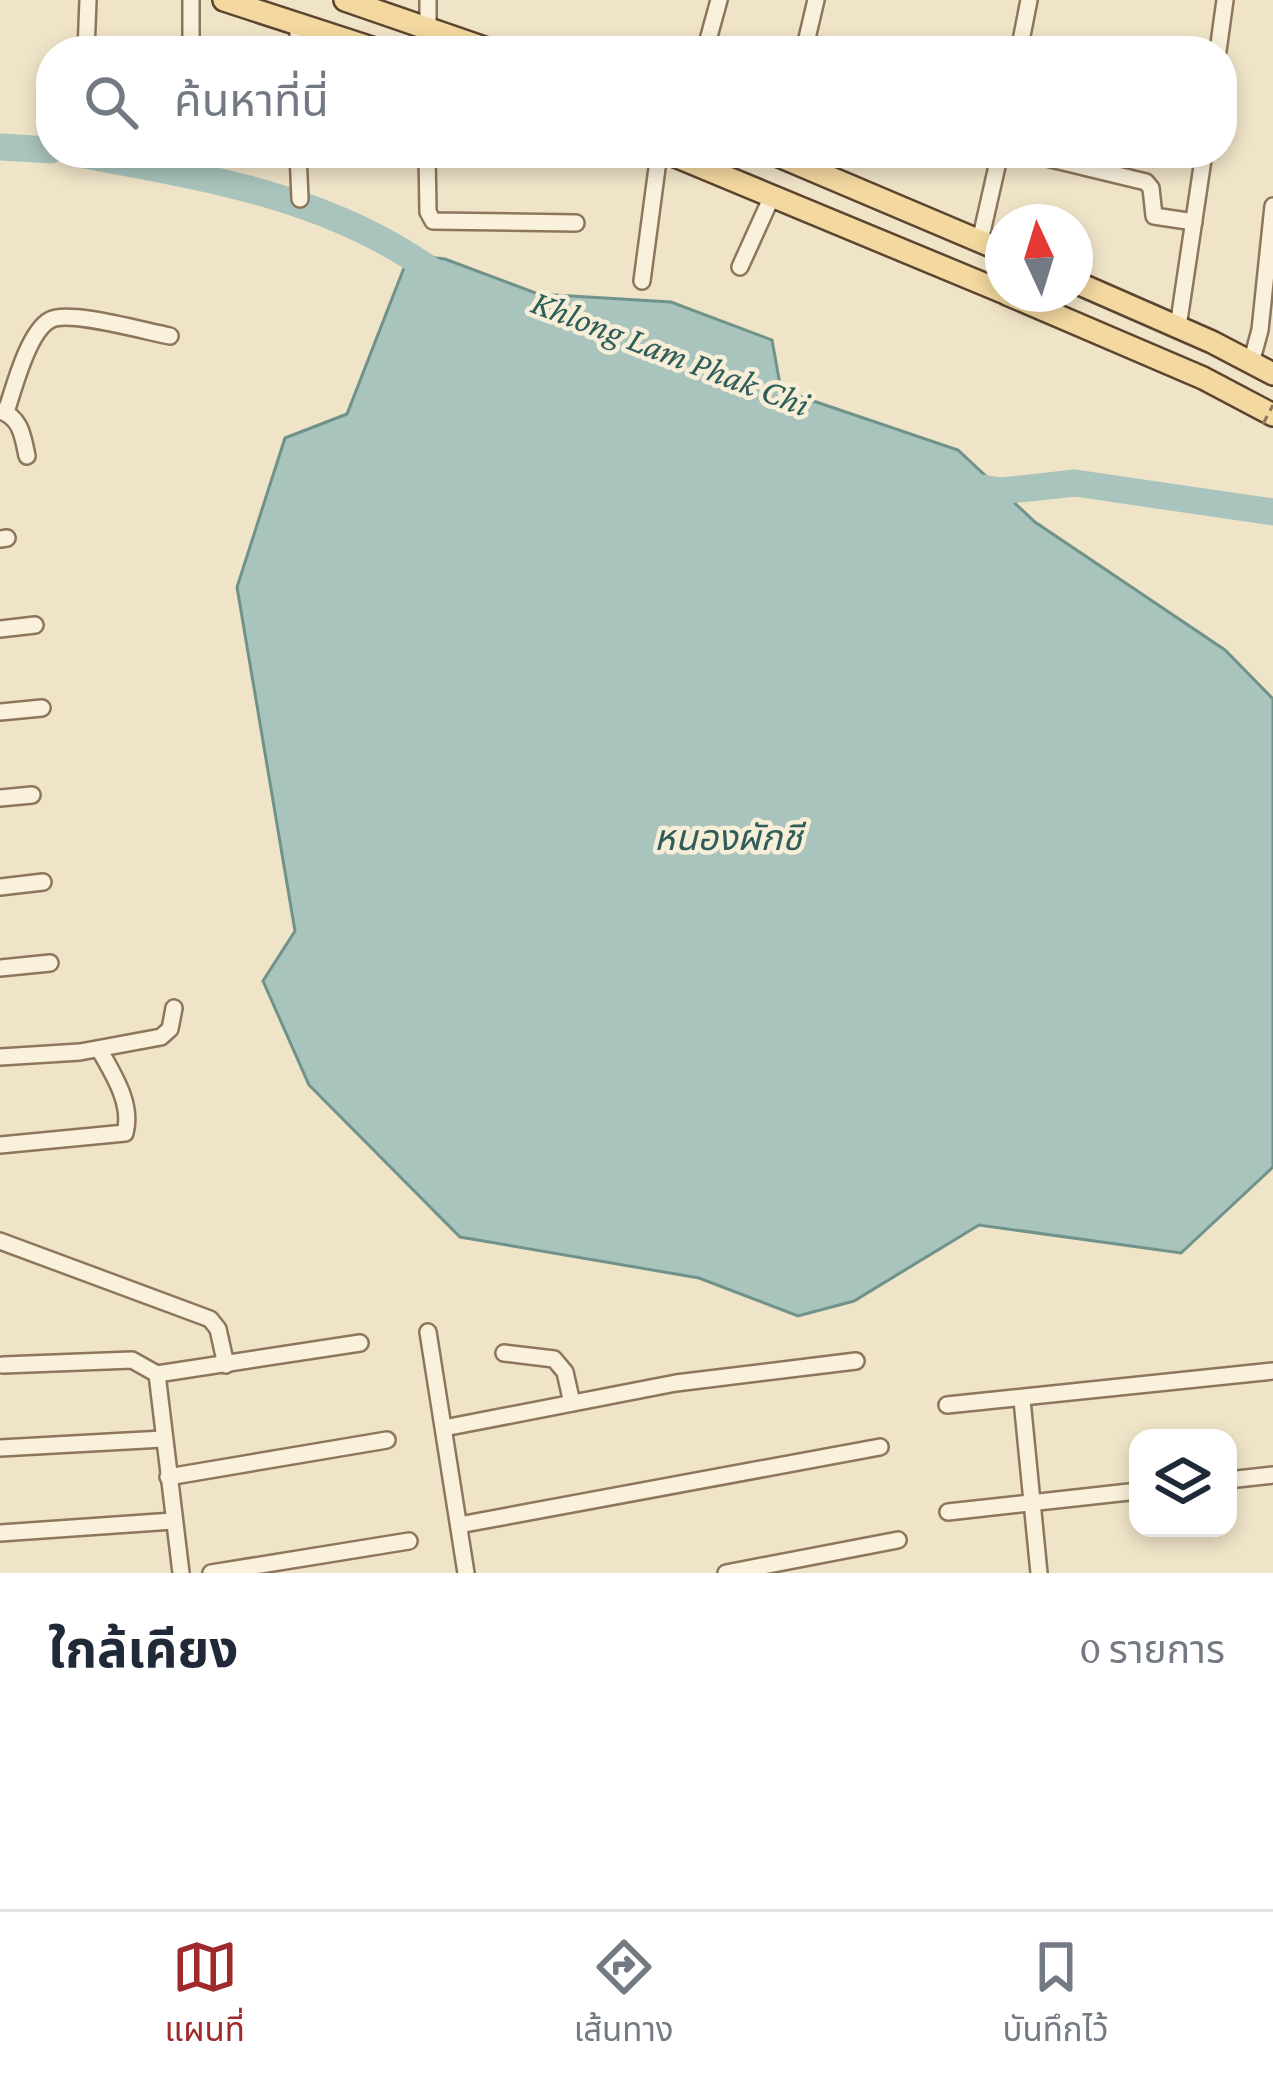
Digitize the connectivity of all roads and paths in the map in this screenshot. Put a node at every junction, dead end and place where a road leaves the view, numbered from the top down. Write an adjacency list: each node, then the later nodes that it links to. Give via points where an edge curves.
1 (88, 0): 12 (street)
2 (191, 0): 13 (street)
3 (224, 0): 10 (main road)
4 (345, 0): 11 (main road)
5 (428, 0): 11 (street)
6 (719, 0): 17 (street)
7 (816, 0): 18 (street)
8 (1029, 0): 19 (street)
9 (1225, 0): 20 (street)
10 (298, 24): 14 (street); 15 (main road)
11 (428, 27): 16 (main road)
12 (87, 36)
13 (191, 36)
14 (298, 36)
15 (335, 36)
16 (452, 36)
17 (709, 36)
18 (808, 36)
19 (1022, 36)
20 (1220, 36)
21 (299, 168): 33 (street)
22 (427, 168): 37 (street, via 433,221)
23 (661, 168): 41 (street)
24 (705, 168): 31 (main road)
25 (778, 168): 31 (main road, via 764,183)
26 (812, 168): 30 (main road)
27 (997, 168): 38 (street)
28 (1088, 168): 36 (street, via 1145,182 1155,216)
29 (1202, 168): 36 (street)
30 (820, 171): 35 (main road, via 804,180); 38 (main road)
31 (748, 184): 32 (main road)
32 (773, 194): 35 (main road); 40 (street)
33 (300, 199)
34 (1273, 206): 47 (street)
35 (812, 210): 42 (main road)
36 (1194, 222): 45 (street)
37 (576, 223)
38 (980, 241): 39 (main road)
39 (985, 243)
40 (740, 267)
41 (642, 280)
42 (985, 284)
43 (1093, 290): 45 (main road)
44 (1049, 312): 51 (main road, via 1203,378)
45 (1178, 327): 47 (main road)
46 (170, 336): 50 (street, via 72,317 47,321)
47 (1251, 363): 48 (main road)
48 (1273, 374)
49 (1273, 405): 51 (path, bridge)
50 (3, 412): 52 (street, via 20,427)
51 (1268, 420)
52 (27, 456)
53 (35, 625): 54 (street)
54 (0, 628)
55 (42, 708): 56 (street)
56 (0, 712)
57 (32, 795): 58 (street)
58 (0, 798)
59 (43, 882): 60 (street)
60 (0, 886)
61 (50, 963): 62 (street)
62 (0, 968)
63 (174, 1008): 64 (street, via 161,1037)
64 (99, 1049): 65 (street); 66 (street, via 123,1096 125,1133)
65 (0, 1057)
66 (0, 1145)
67 (0, 1241): 73 (street, via 210,1319)
68 (428, 1332): 79 (street)
69 (360, 1343): 73 (street)
70 (504, 1353): 77 (street, via 554,1359)
71 (856, 1361): 77 (street)
72 (3, 1365): 75 (street, via 132,1360)
73 (226, 1365): 75 (street)
74 (1273, 1371): 76 (street)
75 (157, 1374): 80 (street)
76 (1022, 1400): 78 (street); 88 (street)
77 (572, 1403): 79 (street)
78 (947, 1406)
79 (444, 1428): 91 (street)
80 (163, 1439): 83 (street); 85 (street)
81 (387, 1440): 85 (street)
82 (880, 1447): 91 (street)
83 (0, 1448)
84 (1273, 1475): 86 (street)
85 (168, 1477): 90 (street)
86 (1237, 1479)
87 (1129, 1492): 88 (street)
88 (1032, 1504): 89 (street); 99 (street)
89 (948, 1512)
90 (173, 1522): 92 (street); 95 (street)
91 (459, 1525): 97 (street)
92 (0, 1533)
93 (898, 1540): 98 (street)
94 (409, 1541): 96 (street)
95 (181, 1573)
96 (212, 1573)
97 (466, 1573)
98 (726, 1573)
99 (1039, 1573)

